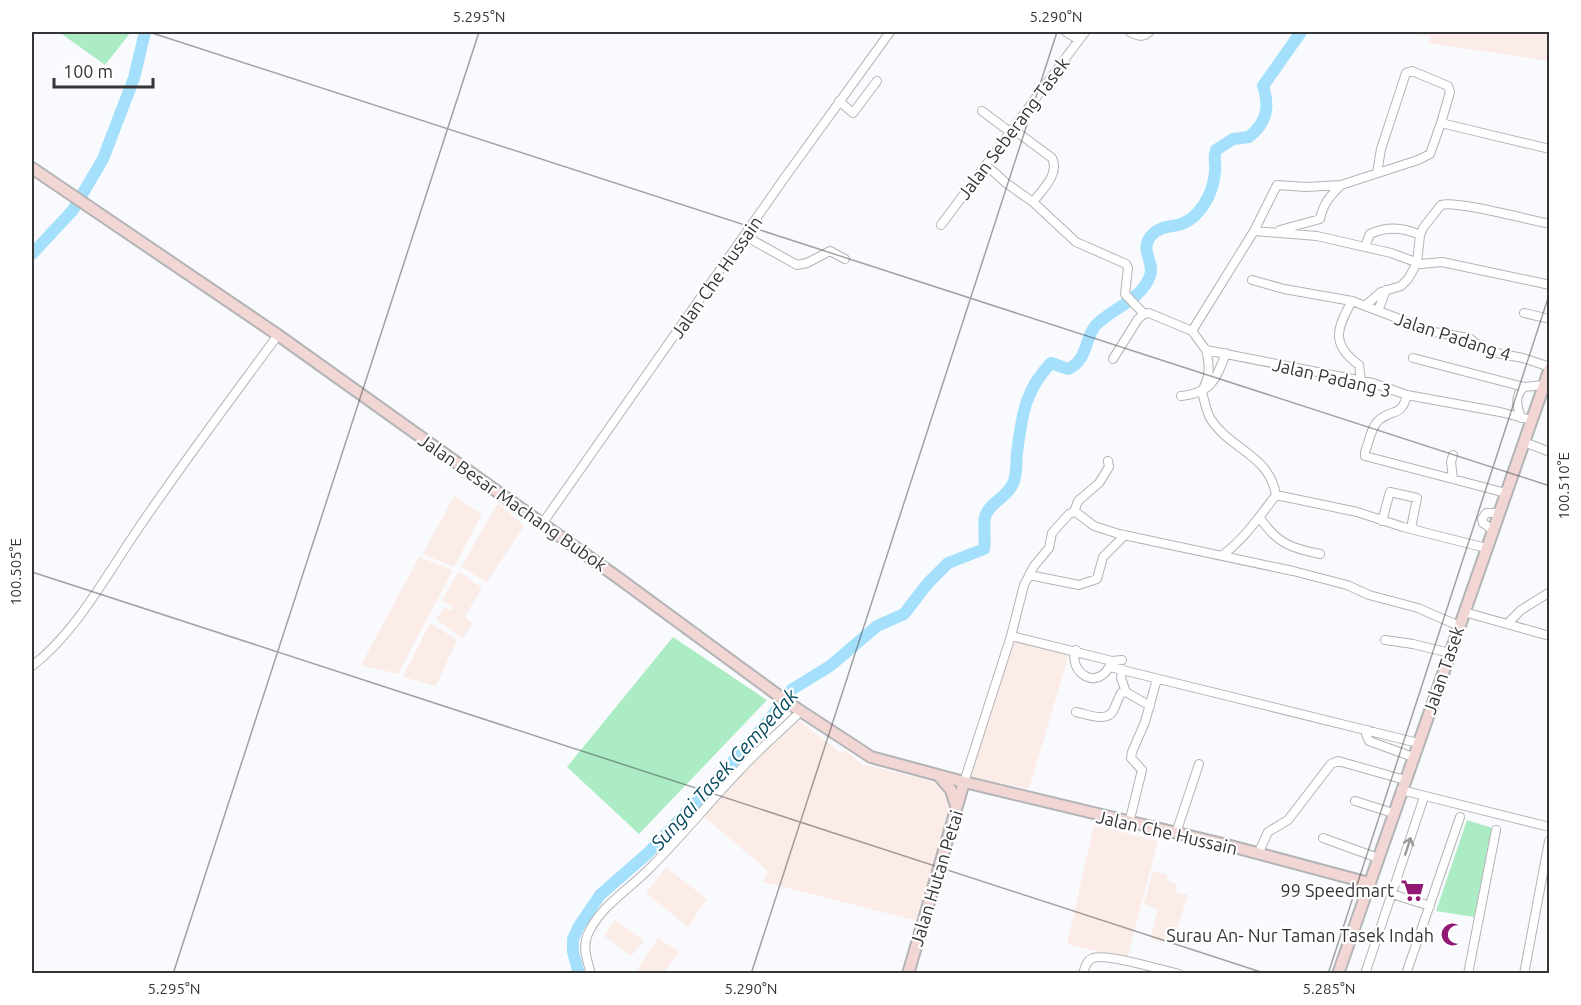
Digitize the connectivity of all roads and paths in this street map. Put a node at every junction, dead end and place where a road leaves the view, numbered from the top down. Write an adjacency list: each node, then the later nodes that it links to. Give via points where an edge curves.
1 (890, 32): 8 (street, Jalan Che Hussain)
2 (1066, 32): 6 (street)
3 (1085, 32): 6 (street, Jalan Seberang Tasek)
4 (1130, 32): 5 (street, via 1140,36)
5 (1149, 32)
6 (1079, 40): 11 (street, Jalan Seberang Tasek)
7 (877, 81): 8 (street, via 853,112)
8 (839, 101): 22 (street, Jalan Che Hussain)
9 (982, 111): 11 (street)
10 (1442, 123): 12 (street); 15 (street, via 1426,157); 15 (street, via 1448,86 1412,71 1406,73)
11 (1011, 131): 13 (street, Jalan Seberang Tasek); 17 (street, via 1055,164)
12 (1550, 149)
13 (986, 165): 17 (street); 19 (street, Jalan Seberang Tasek)
14 (32, 168): 37 (main road, Jalan Besar Machang Bubok)
15 (1377, 173): 16 (street)
16 (1341, 185): 20 (street, via 1277,185); 21 (street, via 1329,197 1320,219)
17 (1033, 202): 34 (street, via 1076,242 1126,264 1125,294)
18 (1550, 224): 23 (street, via 1445,203 1437,208)
19 (941, 225)
20 (1254, 231): 21 (street); 36 (street)
21 (1277, 231): 24 (street)
22 (746, 236): 25 (street, via 797,265 830,251); 59 (street, Jalan Che Hussain)
23 (1420, 236): 24 (street, via 1392,228 1370,234); 26 (street)
24 (1365, 246): 26 (street)
25 (845, 259)
26 (1417, 263): 28 (street, via 1442,262); 29 (street, via 1401,286)
27 (1252, 280): 30 (street, Jalan Padang 4)
28 (1550, 285)
29 (1386, 290): 31 (street); 32 (street)
30 (1352, 301): 31 (street, Jalan Padang 4); 43 (street, via 1338,332 1346,356 1359,365)
31 (1366, 305): 32 (street, Jalan Padang 4)
32 (1378, 310): 42 (street, Jalan Padang 4, via 1434,332 1469,338 1486,351 1522,358)
33 (1524, 313): 35 (street)
34 (1144, 314): 36 (street); 41 (street)
35 (1550, 319)
36 (1192, 332): 38 (street)
37 (278, 335): 59 (main road, Jalan Besar Machang Bubok); 77 (street, via 80,615)
38 (1206, 350): 39 (street, Jalan Padang 3); 45 (street, via 1209,370)
39 (1226, 353): 43 (street, Jalan Padang 3); 45 (street, via 1217,377)
40 (1413, 358): 44 (street)
41 (1113, 359)
42 (1548, 374): 44 (street); 48 (main road, Jalan Tasek)
43 (1361, 381): 46 (street, Jalan Padang 3)
44 (1524, 387): 48 (street, via 1517,399)
45 (1202, 391): 47 (street); 55 (street, via 1211,420 1268,472)
46 (1407, 395): 48 (street, Jalan Padang 3); 53 (street, via 1400,411 1381,418 1374,426 1365,456)
47 (1181, 396)
48 (1526, 419): 49 (main road, Jalan Tasek)
49 (1524, 442): 50 (street); 54 (main road, Jalan Tasek)
50 (1550, 452)
51 (1453, 455): 53 (street)
52 (1108, 461): 56 (street, via 1109,467 1099,483 1078,501)
53 (1453, 479): 54 (street)
54 (1506, 493): 62 (main road, Jalan Tasek)
55 (1276, 495): 57 (street); 58 (street)
56 (1074, 512): 61 (street, via 1094,526); 65 (street, via 1052,534 1049,548)
57 (1260, 518): 63 (street, via 1278,540); 64 (street)
58 (1382, 520): 60 (street); 60 (street, via 1390,492 1406,494 1417,498)
59 (542, 524): 82 (main road, Jalan Besar Machang Bubok)
60 (1413, 529): 62 (street)
61 (1125, 535): 64 (street); 65 (street, via 1103,557 1097,579 1086,584)
62 (1486, 548): 67 (main road, Jalan Tasek)
63 (1320, 554)
64 (1223, 555): 69 (street, via 1347,585)
65 (1029, 575): 70 (street)
66 (1550, 592): 68 (street)
67 (1464, 612): 68 (street); 69 (main road, Jalan Tasek)
68 (1507, 624): 71 (street)
69 (1459, 626): 74 (main road, Jalan Tasek)
70 (1011, 636): 73 (street); 89 (street)
71 (1550, 636)
72 (1385, 640): 74 (street)
73 (1076, 651): 76 (street); 76 (street, via 1076,668 1084,675 1100,678)
74 (1450, 653): 85 (main road, Jalan Tasek)
75 (1122, 660): 76 (street)
76 (1111, 664): 78 (street)
77 (32, 666)
78 (1122, 669): 79 (street); 80 (street)
79 (1157, 679): 81 (street); 84 (street)
80 (1126, 692): 81 (street); 83 (street, via 1121,693 1108,717)
81 (1150, 706): 97 (street, via 1131,752 1131,758 1142,770)
82 (801, 711): 88 (main road, Jalan Besar Machang Bubok, via 871,757); 108 (street, via 592,925 584,948)
83 (1076, 712)
84 (1368, 730): 85 (street); 86 (street, via 1368,741)
85 (1418, 744): 86 (main road, Jalan Tasek)
86 (1413, 757): 90 (main road, Jalan Tasek)
87 (1199, 764): 100 (street)
88 (938, 776): 89 (main road, Jalan Besar Machang Bubok); 94 (main road, via 951,790)
89 (964, 782): 91 (main road, Jalan Che Hussain); 94 (main road, Jalan Hutan Petai)
90 (1403, 785): 92 (street); 95 (main road, Jalan Tasek); 103 (street, via 1338,761 1331,764 1288,820 1268,832)
91 (985, 787): 94 (main road, via 969,794); 97 (main road, Jalan Che Hussain)
92 (1424, 798): 98 (street); 106 (street, one-way to 92)
93 (1355, 801): 95 (street)
94 (957, 807): 109 (main road, Jalan Hutan Petai)
95 (1393, 813): 104 (main road, Jalan Tasek)
96 (1460, 818): 107 (street)
97 (1129, 823): 100 (main road, Jalan Che Hussain)
98 (1550, 827)
99 (1496, 830): 115 (street)
100 (1176, 833): 103 (main road, Jalan Che Hussain)
101 (1323, 838): 104 (street)
102 (1549, 841): 116 (street)
103 (1258, 854): 105 (main road, Jalan Che Hussain)
104 (1378, 858): 105 (main road, Jalan Tasek)
105 (1369, 883): 112 (main road, Jalan Tasek)
106 (1392, 894): 107 (street); 113 (street)
107 (1430, 906): 114 (street)
108 (591, 974)
109 (908, 974)
110 (1083, 974): 111 (street, via 1087,962 1095,957)
111 (1179, 974)
112 (1338, 974)
113 (1365, 974)
114 (1406, 974)
115 (1468, 974)
116 (1524, 974)

